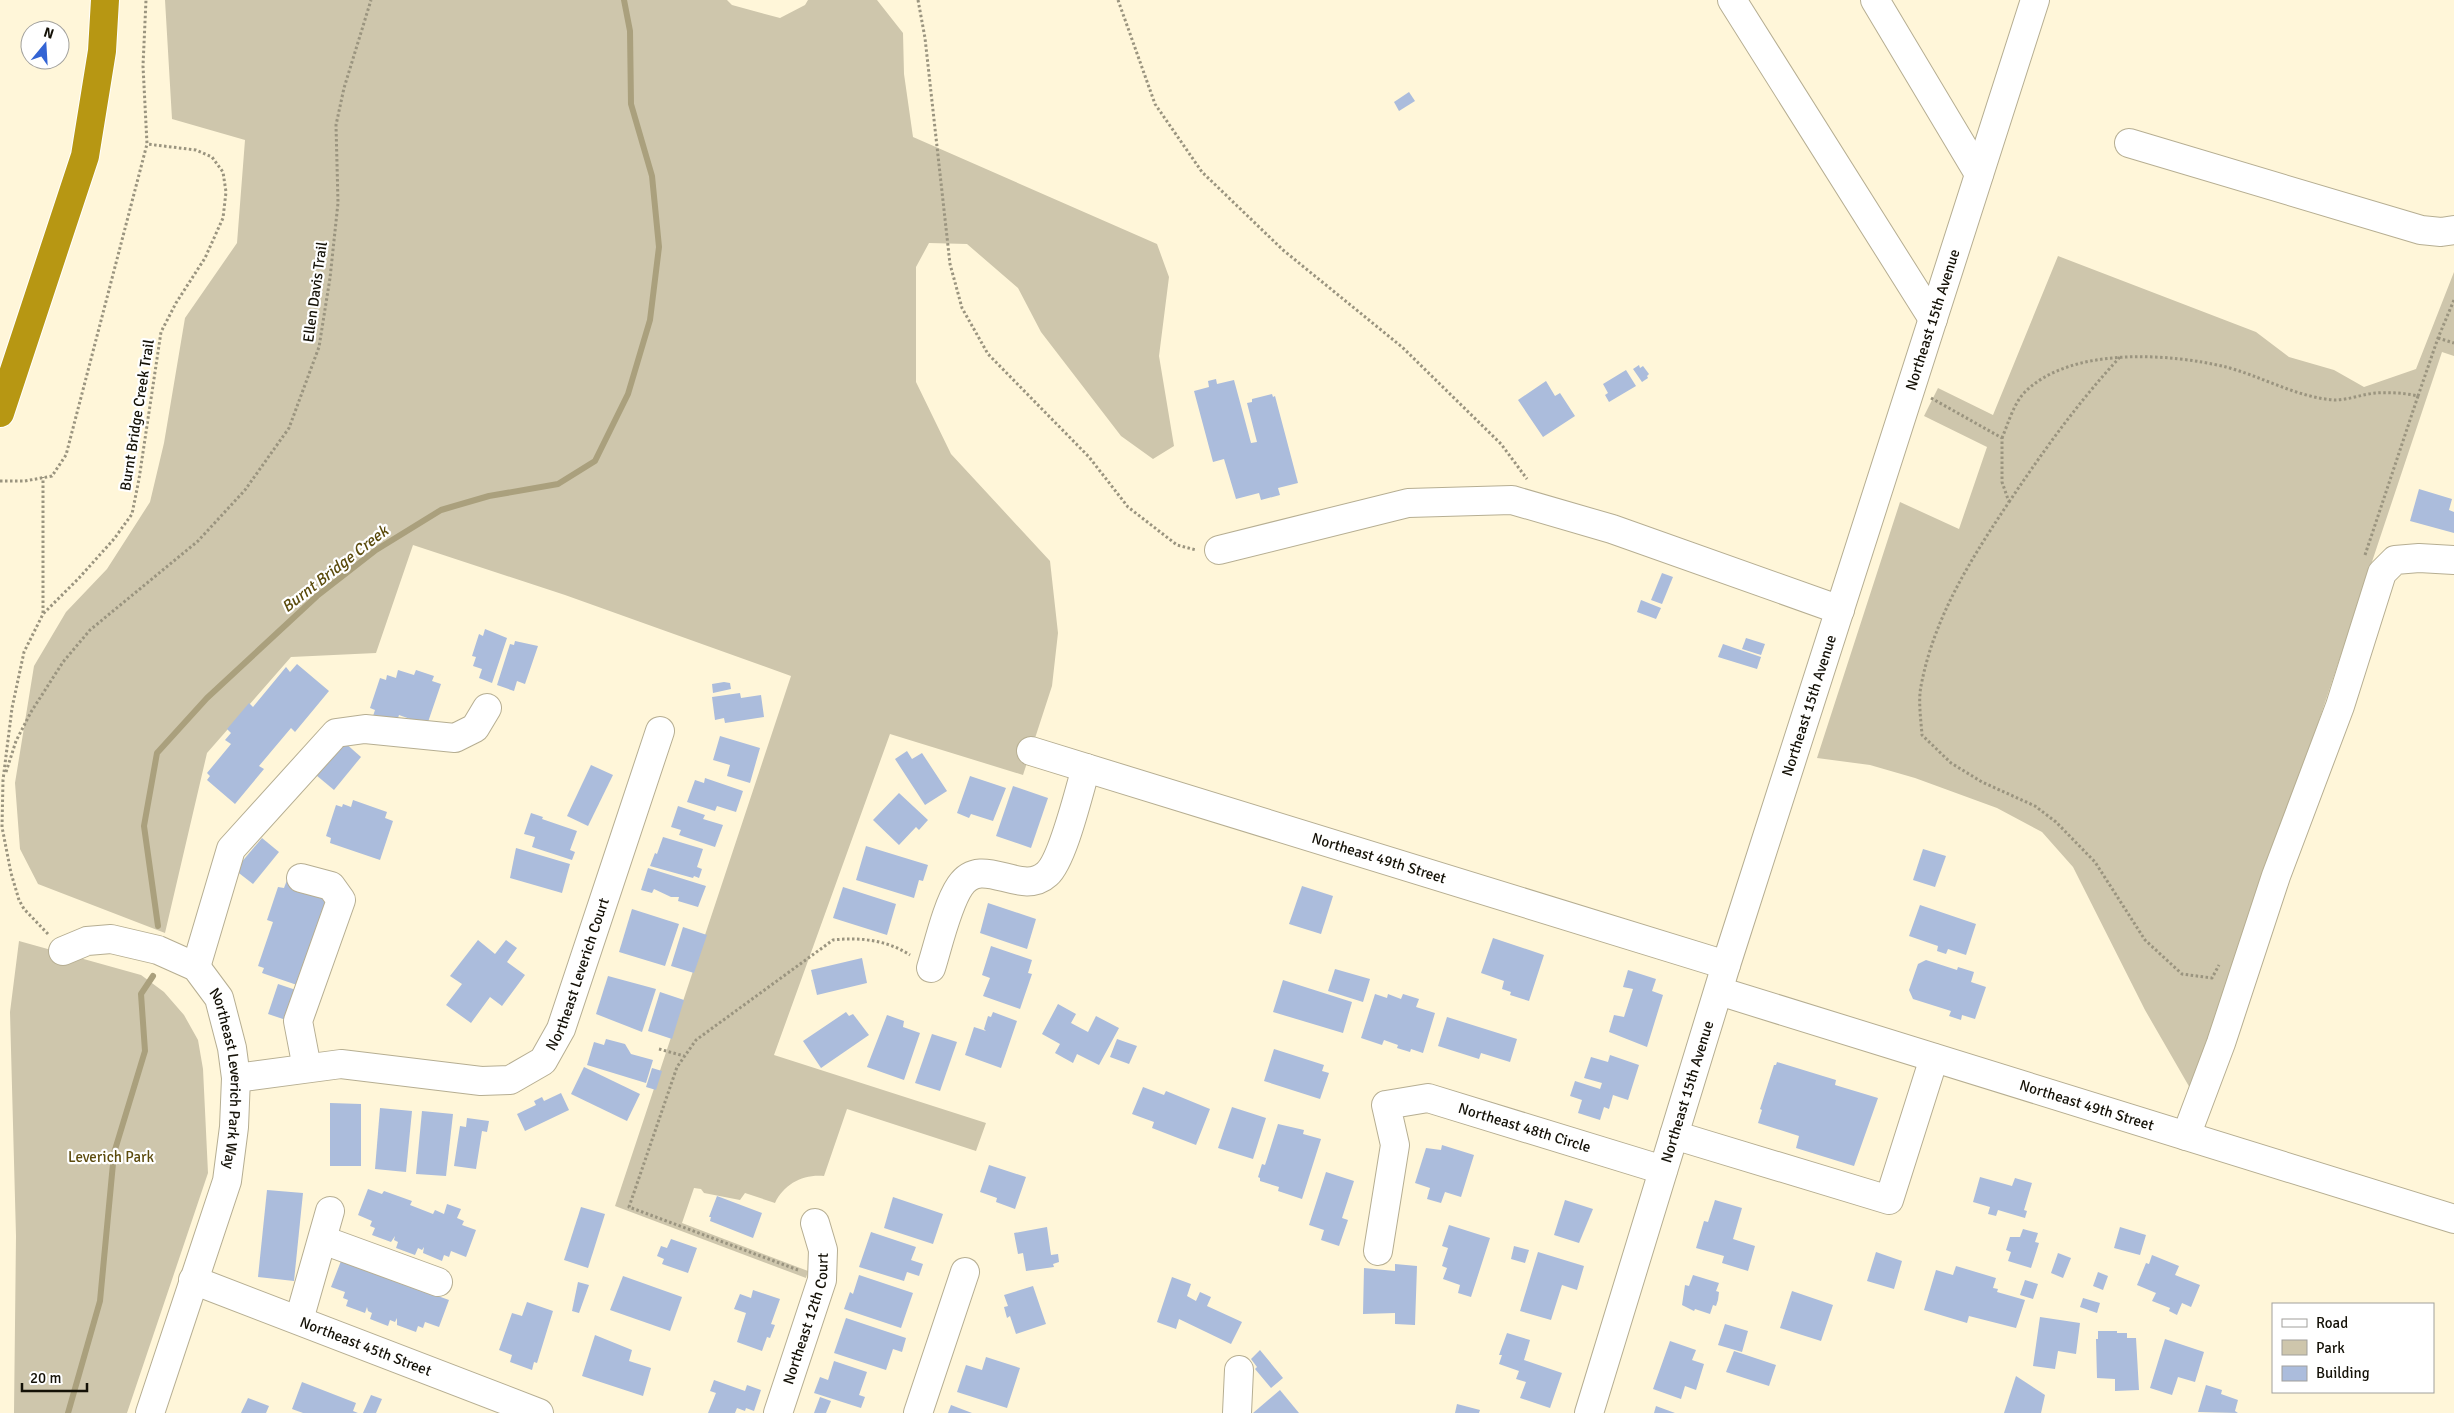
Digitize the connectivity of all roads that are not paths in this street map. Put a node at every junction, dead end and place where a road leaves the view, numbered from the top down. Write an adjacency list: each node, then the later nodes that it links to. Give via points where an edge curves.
1 (106, 0): 9 (highway, via 102,51 85,156)
2 (1732, 0): 8 (street)
3 (1875, 0): 6 (street)
4 (2031, 4): 6 (street, Northeast 15th Avenue)
5 (2129, 142): 7 (street, via 2421,230)
6 (1979, 174): 8 (street, Northeast 15th Avenue)
7 (2454, 230)
8 (1933, 319): 12 (street, Northeast 15th Avenue)
9 (0, 413)
10 (1219, 550): 12 (street, via 1408,503 1512,500 1612,529)
11 (2454, 560): 27 (street, via 2395,560 2382,573 2340,706 2276,876 2221,1043)
12 (1840, 610): 19 (street, Northeast 15th Avenue)
13 (487, 708): 20 (street, via 476,728 455,738 365,729 336,733 231,849)
14 (660, 731): 24 (street, Northeast Leverich Court, via 564,1020 543,1061 510,1080 481,1081 341,1064)
15 (1031, 751): 16 (street, Northeast 49th Street)
16 (1086, 768): 19 (street, Northeast 49th Street); 21 (street, via 1052,869 1037,881 1027,882 987,873 968,878 956,893)
17 (301, 878): 24 (street, via 332,886 341,900 298,1021)
18 (63, 951): 20 (street, Northeast Leverich Park Way, via 87,941 111,939 158,950)
19 (1726, 965): 22 (street, Northeast 15th Avenue)
20 (196, 967): 25 (street, Northeast Leverich Park Way, via 219,998)
21 (931, 968)
22 (1719, 991): 23 (street, Northeast 49th Street); 26 (street, Northeast 15th Avenue)
23 (1934, 1058): 26 (street, via 1889,1200); 27 (street, Northeast 49th Street)
24 (307, 1068): 25 (street, Northeast Leverich Court)
25 (236, 1078): 35 (street, Northeast Leverich Park Way, via 227,1181)
26 (1674, 1135): 28 (street, Northeast 15th Avenue)
27 (2186, 1136): 30 (street, Northeast 49th Street)
28 (1663, 1170): 33 (street, Northeast 48th Circle, via 1428,1098 1386,1105 1395,1145); 44 (street, Northeast 15th Avenue)
29 (330, 1211): 32 (street)
30 (2454, 1219)
31 (815, 1223): 41 (street, Northeast 12th Court, via 823,1250 822,1280)
32 (323, 1240): 36 (street); 37 (street)
33 (1378, 1250)
34 (965, 1272): 42 (street)
35 (193, 1280): 37 (street, Northeast 45th Street); 39 (street, Northeast Leverich Park Way)
36 (438, 1282)
37 (298, 1320): 40 (street, Northeast 45th Street)
38 (1239, 1370): 43 (street)
39 (150, 1413)
40 (539, 1413)
41 (778, 1413)
42 (918, 1413)
43 (1237, 1413)
44 (1589, 1413)

